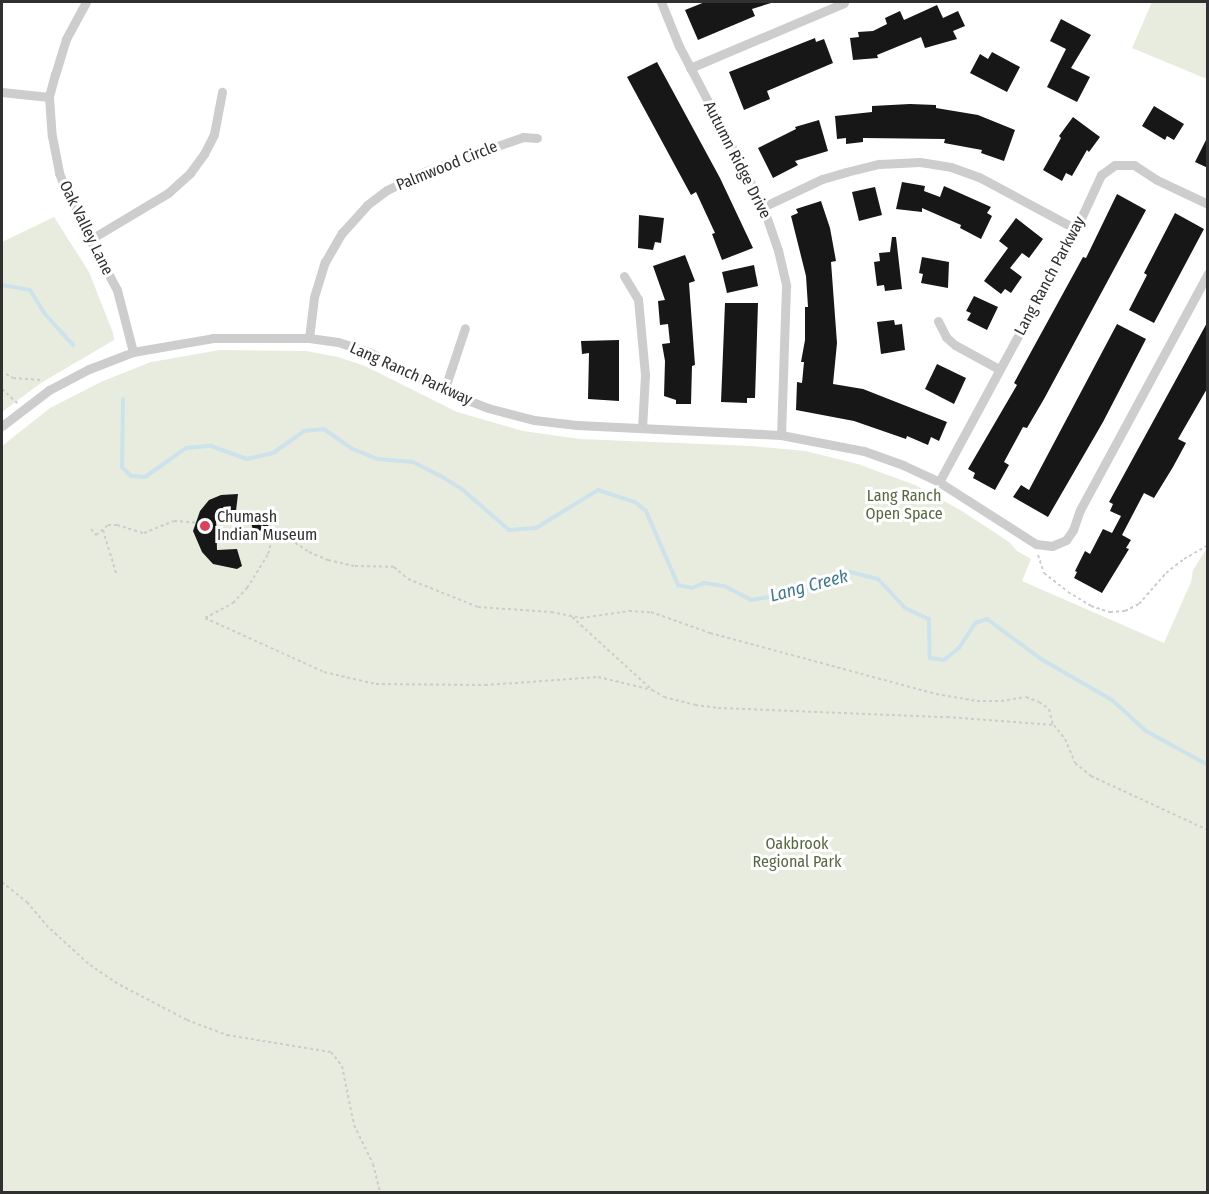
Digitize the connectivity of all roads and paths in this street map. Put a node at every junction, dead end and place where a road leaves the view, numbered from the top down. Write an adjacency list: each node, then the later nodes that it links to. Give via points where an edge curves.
1 (86, 2): 7 (street, Oak Valley Lane, via 66,39)
2 (661, 2): 4 (street, Autumn Ridge Drive)
3 (844, 3): 4 (street)
4 (690, 68): 10 (street, Autumn Ridge Drive)
5 (2, 92): 7 (street)
6 (222, 92): 12 (street, via 214,134 190,173 168,193)
7 (49, 97): 12 (street, Oak Valley Lane, via 59,173 73,208)
8 (537, 138): 17 (street, Palmwood Circle, via 523,137 426,171 387,190 367,205 342,233 325,262 314,297)
9 (1208, 204): 11 (street, Lang Ranch Parkway, via 1157,180 1142,168 1122,163 1101,175)
10 (764, 207): 11 (street, via 846,172 879,164 920,162 979,177); 27 (street, Autumn Ridge Drive, via 786,286)
11 (1076, 229): 19 (street, Lang Ranch Parkway)
12 (92, 239): 18 (street, Oak Valley Lane, via 117,290)
13 (1208, 273): 32 (street, via 1080,510 1073,530 1052,546)
14 (624, 276): 26 (street, via 638,299 645,375)
15 (938, 321): 19 (street, via 955,345)
16 (465, 328): 23 (street)
17 (309, 338): 18 (street, Lang Ranch Parkway, via 213,338); 23 (street, Lang Ranch Parkway, via 369,352)
18 (133, 352): 24 (street, Lang Ranch Parkway, via 89,369)
19 (999, 369): 28 (street, Lang Ranch Parkway)
20 (6, 375): 21 (path)
21 (41, 380)
22 (2, 388): 24 (path)
23 (444, 391): 26 (street, Lang Ranch Parkway, via 534,420)
24 (22, 409): 25 (street, Lang Ranch Parkway)
25 (2, 426)
26 (642, 428): 27 (street, Lang Ranch Parkway)
27 (781, 435): 28 (street, Lang Ranch Parkway, via 864,451)
28 (939, 482): 32 (street, Lang Ranch Parkway)
29 (200, 523): 31 (path, via 174,521 144,533 117,525)
30 (91, 529): 31 (path, via 96,535)
31 (102, 530): 34 (path)
32 (1036, 544): 33 (path, via 1044,573 1068,592 1110,612 1125,611 1138,604 1166,573)
33 (1208, 544)
34 (116, 573)
35 (570, 615): 36 (path); 36 (path, via 478,607 408,579 394,567 355,566 328,560 280,533 273,536 268,554 247,588 233,603 205,618 324,672 376,684 485,685 598,677); 37 (path, via 581,618 651,612 710,633 953,698 1001,702 1026,697 1049,709)
36 (652, 690): 37 (path, via 664,697 718,708)
37 (1054, 725): 38 (path, via 1075,763 1091,776)
38 (1208, 830)
39 (2, 882): 40 (path, via 90,965 187,1020 227,1035 332,1052 342,1066 354,1125 373,1164)
40 (380, 1192)

